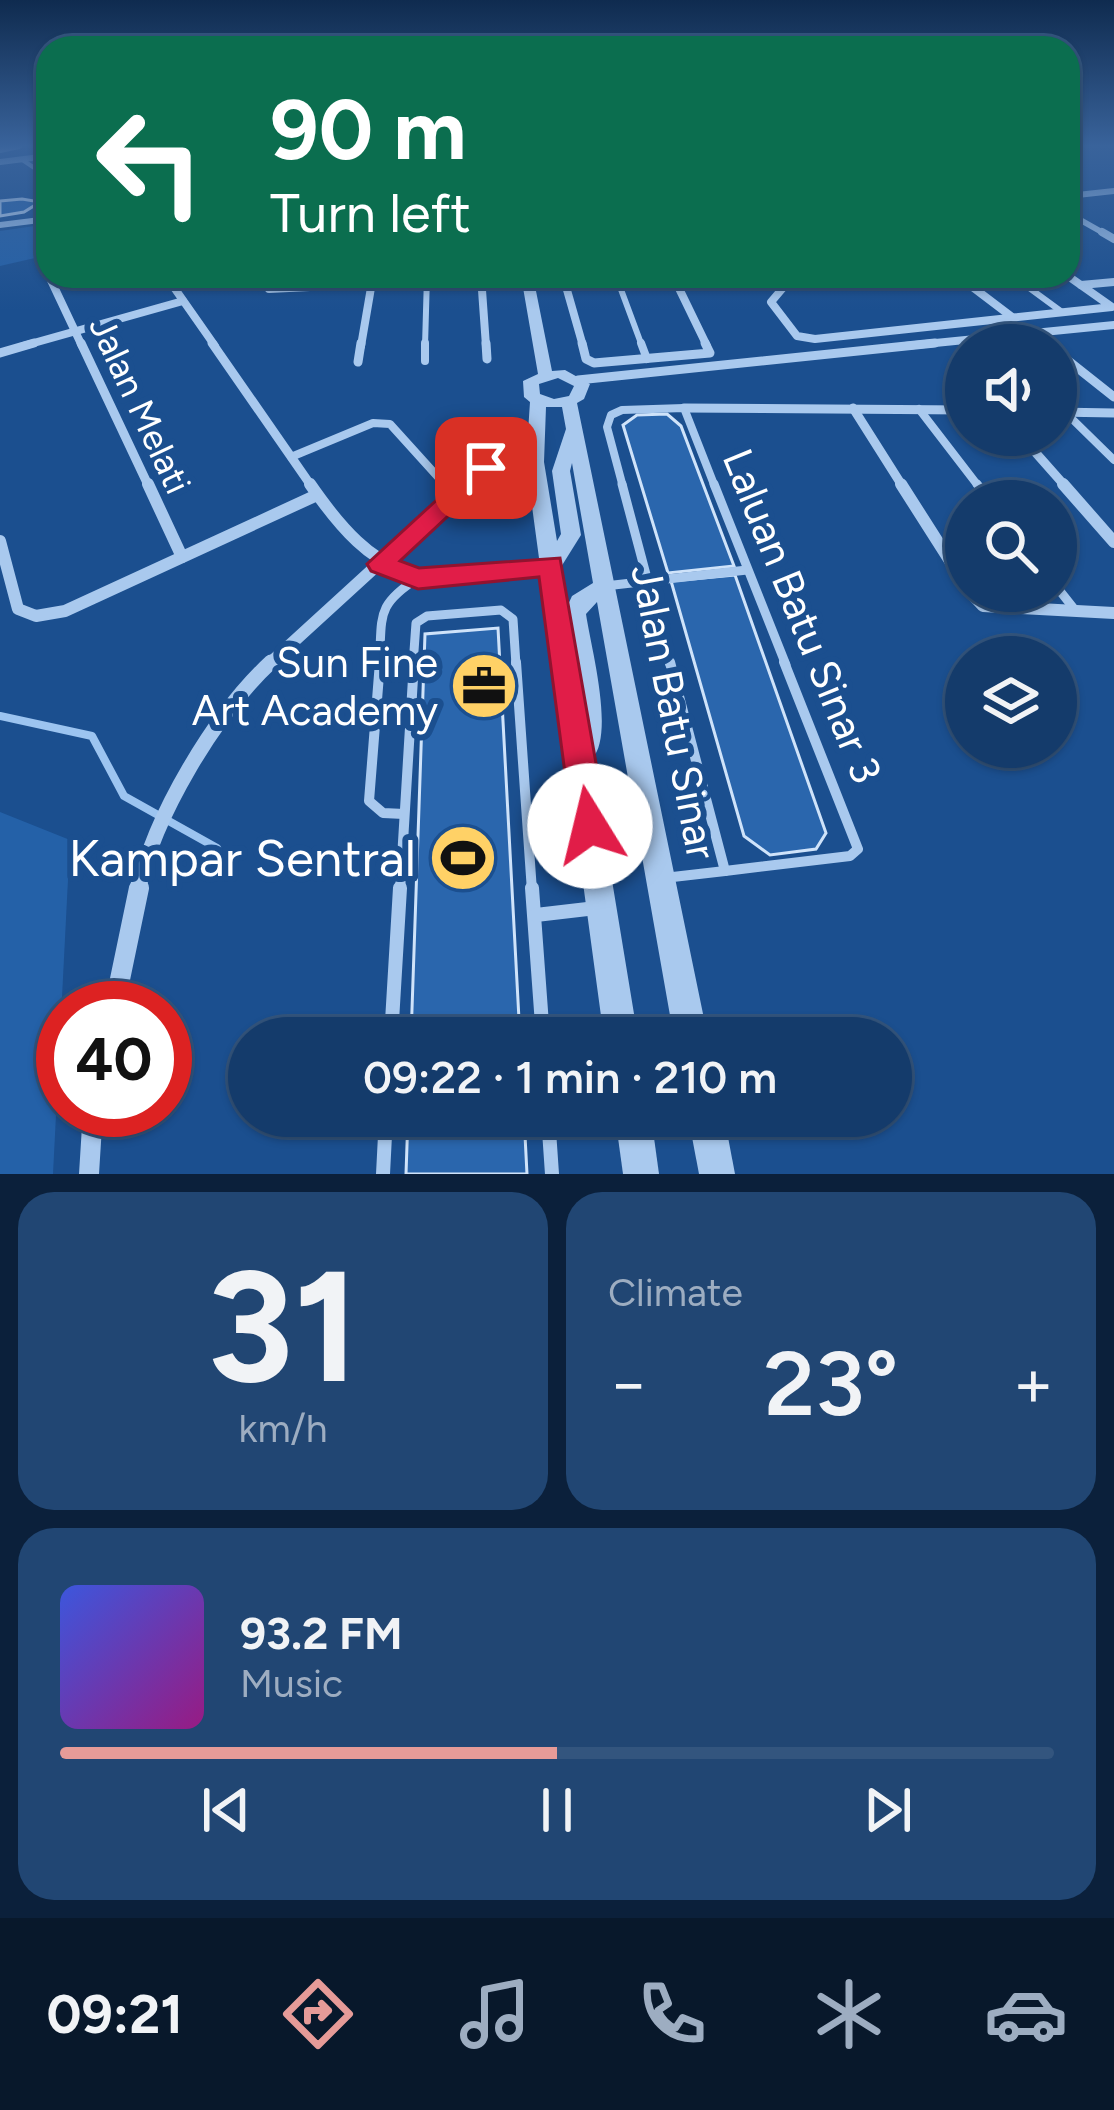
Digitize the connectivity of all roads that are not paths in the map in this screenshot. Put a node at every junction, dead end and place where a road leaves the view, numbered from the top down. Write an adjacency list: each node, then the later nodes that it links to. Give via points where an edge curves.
1 (36, 220): 3 (street)
2 (1080, 220): 4 (street)
3 (0, 225)
4 (1114, 239)
5 (1114, 282): 6 (street)
6 (1081, 285): 22 (street)
7 (55, 288): 27 (street, Jalan Melati)
8 (174, 288): 21 (street)
9 (280, 288): 20 (street)
10 (371, 288): 32 (street)
11 (427, 288): 33 (lane)
12 (482, 288): 30 (street)
13 (529, 288): 35 (street)
14 (566, 288): 31 (street, via 586,359)
15 (620, 288): 31 (lane)
16 (679, 288): 31 (street, via 710,353)
17 (783, 288): 24 (street, via 771,302 804,339)
18 (974, 288): 24 (street)
19 (1029, 288): 23 (lane)
20 (269, 289)
21 (183, 301): 27 (street); 48 (street)
22 (1113, 308): 23 (street)
23 (1062, 312): 24 (street)
24 (1012, 317)
25 (1114, 325): 26 (street)
26 (1077, 329)
27 (76, 332): 29 (street); 56 (street, Jalan Melati)
28 (945, 346): 38 (street)
29 (0, 353)
30 (488, 358)
31 (647, 359)
32 (358, 362)
33 (425, 362)
34 (1077, 368): 36 (street)
35 (545, 374): 37 (street, via 528,386); 38 (street)
36 (1114, 397)
37 (538, 401): 38 (street); 58 (street, via 535,462)
38 (573, 403): 58 (street, via 561,471 571,535); 62 (street, Jalan Batu Sinar)
39 (684, 408): 40 (street); 59 (lane, Laluan Batu Sinar 3); 61 (lane, via 622,410 607,427)
40 (853, 408): 41 (street); 55 (street)
41 (919, 409): 42 (street); 50 (lane)
42 (945, 410)
43 (1077, 412): 44 (street)
44 (1114, 413)
45 (1077, 427): 49 (lane)
46 (515, 439): 52 (street)
47 (1038, 456): 54 (street)
48 (291, 457): 51 (street); 52 (lane, via 374,423 390,424)
49 (1114, 460)
50 (974, 480)
51 (317, 495): 56 (street); 57 (street)
52 (456, 497): 57 (street)
53 (0, 541): 56 (street, via 19,609 36,616)
54 (1114, 542)
55 (945, 553)
56 (182, 557)
57 (380, 564): 60 (street); 71 (street, via 240,691 146,859)
58 (550, 566): 60 (street); 65 (street)
59 (747, 570): 61 (lane); 67 (lane, Laluan Batu Sinar 3, via 858,849)
60 (418, 578): 66 (lane, via 385,606 369,801 382,813)
61 (646, 580): 62 (lane); 67 (lane)
62 (605, 586): 65 (street, via 574,614 590,716); 68 (street, Jalan Batu Sinar)
63 (1076, 612): 64 (street)
64 (1114, 614)
65 (584, 786): 69 (street)
66 (404, 814): 70 (lane, via 416,623 501,610 509,614); 72 (lane)
67 (725, 872): 68 (lane)
68 (660, 879): 75 (street, Jalan Batu Sinar)
69 (601, 907): 70 (lane); 74 (street)
70 (536, 915): 73 (lane)
71 (120, 981)
72 (392, 1017)
73 (542, 1017)
74 (618, 1017)
75 (687, 1017)
76 (91, 1137): 81 (street)
77 (385, 1137): 82 (lane)
78 (549, 1137): 83 (lane)
79 (635, 1137): 84 (street)
80 (710, 1137): 85 (street)
81 (89, 1174)
82 (383, 1174)
83 (552, 1174)
84 (641, 1174)
85 (717, 1174)

